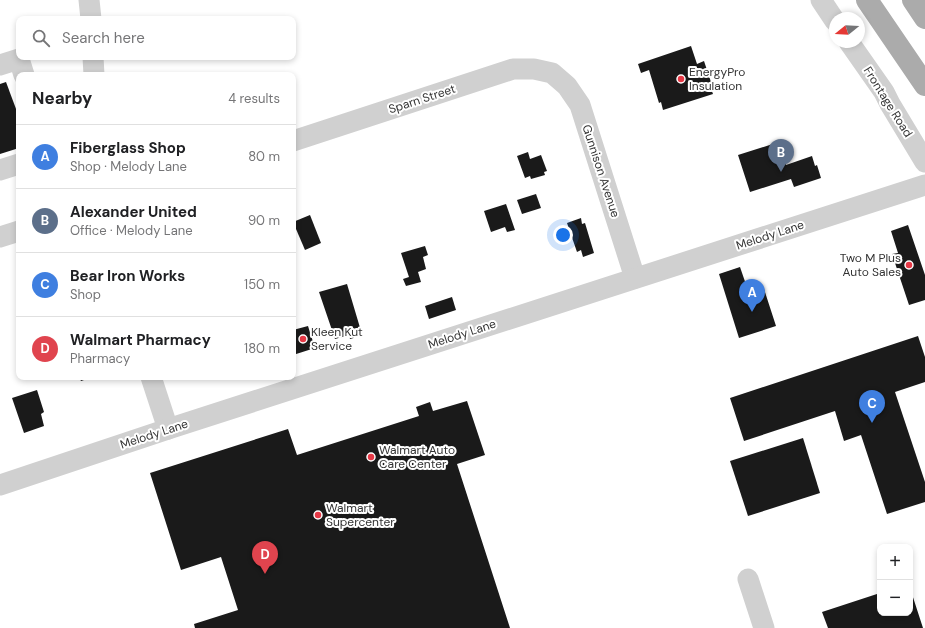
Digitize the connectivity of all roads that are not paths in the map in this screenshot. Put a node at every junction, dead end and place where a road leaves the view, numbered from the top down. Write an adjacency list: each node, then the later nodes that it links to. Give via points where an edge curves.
1 (89, 0): 6 (street)
2 (821, 0): 5 (street)
3 (867, 0): 16 (main road)
4 (912, 0): 7 (main road)
5 (829, 12)
6 (91, 16)
7 (925, 18)
8 (853, 48): 18 (street, Frontage Road, via 884,92)
9 (16, 60): 12 (street)
10 (19, 60): 13 (street)
11 (93, 60): 14 (street)
12 (0, 65)
13 (23, 72)
14 (94, 72)
15 (552, 73): 17 (street, Sparn Street, via 534,69 513,69); 24 (street, Gunnison Avenue, via 567,86 580,105)
16 (925, 85)
17 (296, 140)
18 (925, 162)
19 (16, 165): 20 (street)
20 (0, 170)
21 (925, 185): 24 (street, Melody Lane)
22 (16, 232): 23 (street)
23 (0, 237)
24 (635, 278): 26 (street, Melody Lane)
25 (152, 380): 26 (street)
26 (168, 429): 27 (street, Melody Lane)
27 (0, 485)
28 (748, 579): 29 (street)
29 (764, 628)

